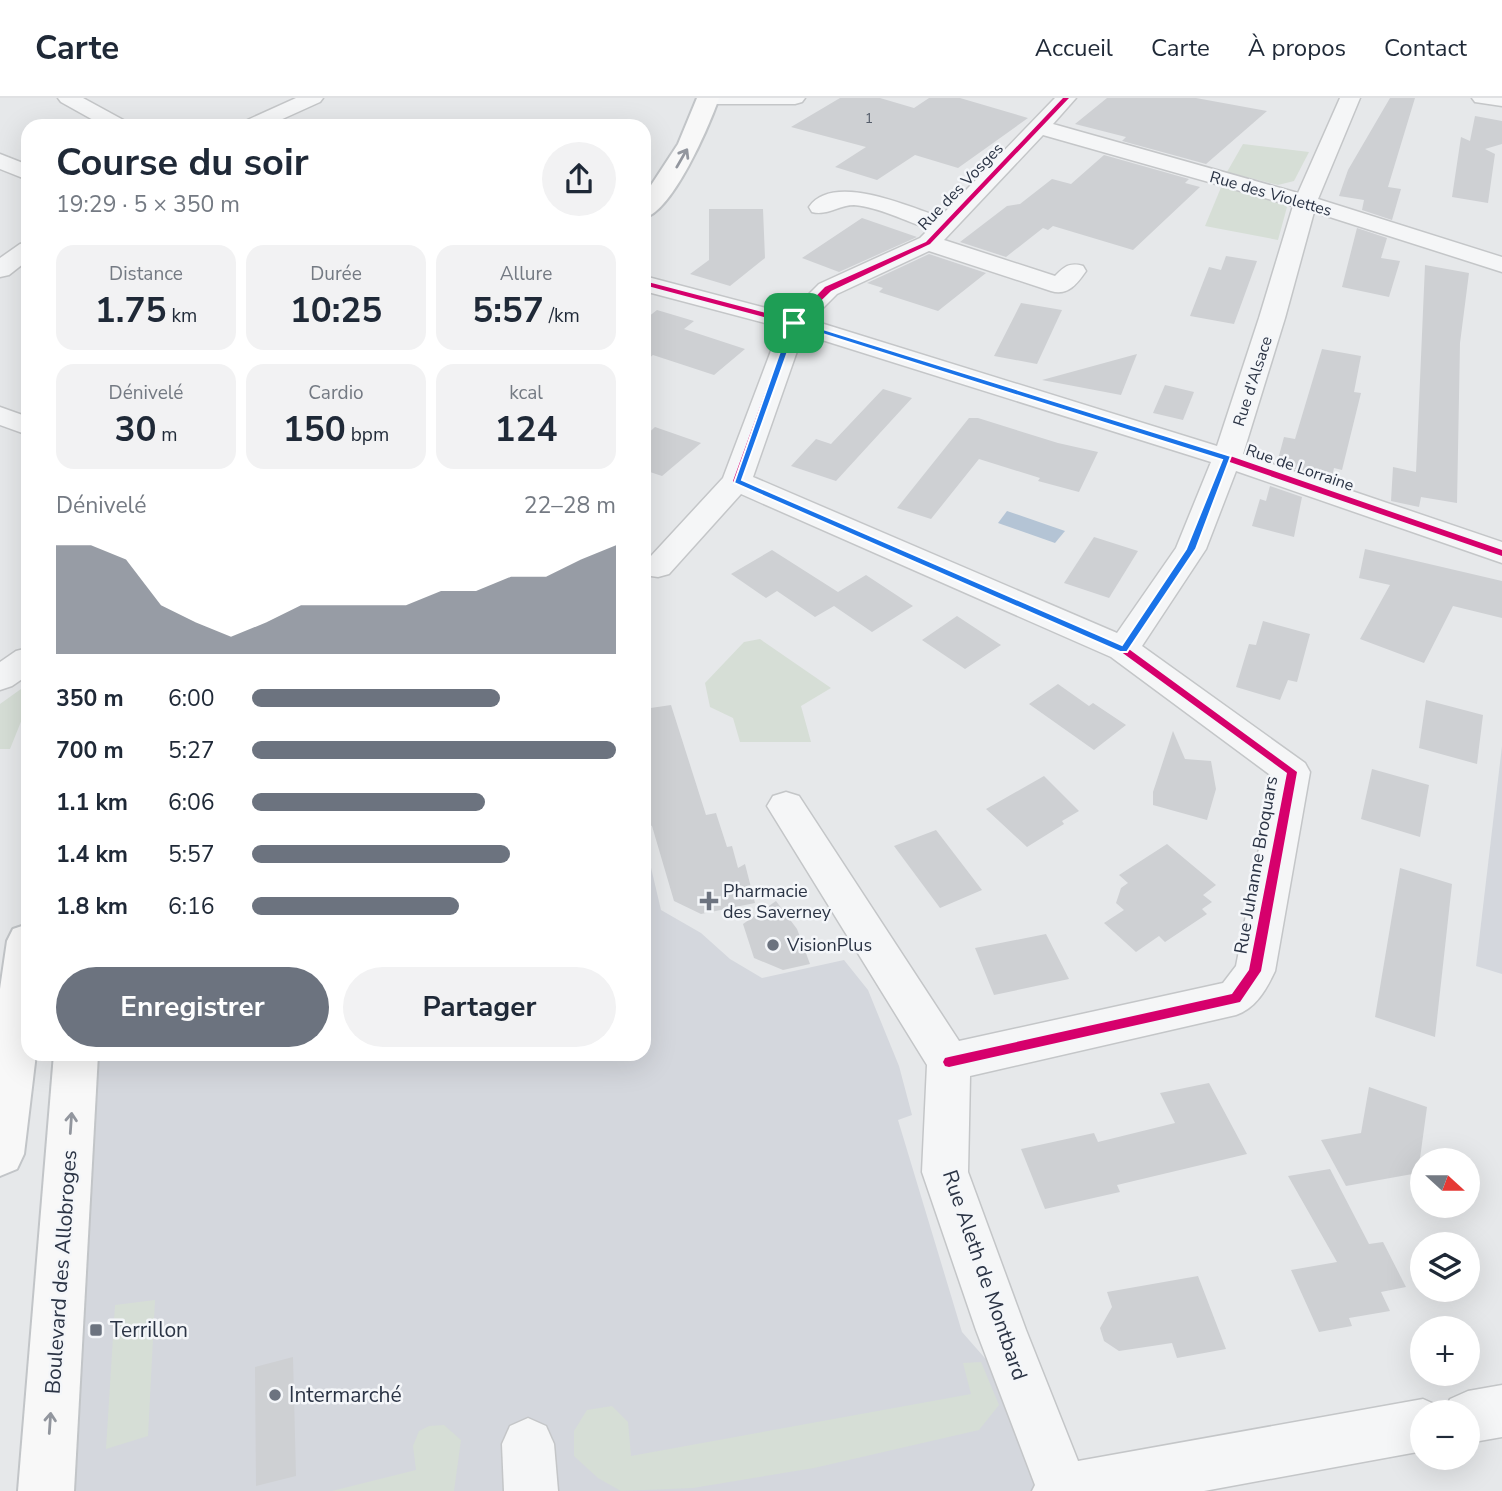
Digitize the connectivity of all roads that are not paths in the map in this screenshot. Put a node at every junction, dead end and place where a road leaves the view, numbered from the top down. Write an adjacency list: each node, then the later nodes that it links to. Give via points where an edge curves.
1 (68, 98): 9 (street)
2 (313, 98): 10 (street)
3 (708, 98): 4 (street); 16 (main road, one-way to 3, via 683,159)
4 (795, 98)
5 (1066, 98): 11 (street, Rue des Vosges)
6 (1350, 98): 17 (street, Rue d'Alsace)
7 (1482, 98): 8 (street)
8 (1502, 100)
9 (107, 119)
10 (266, 119)
11 (1039, 127): 17 (street, Rue des Violettes); 19 (street, Rue des Vosges)
12 (672, 129): 14 (main road)
13 (0, 162): 15 (street)
14 (651, 167)
15 (21, 170)
16 (651, 202)
17 (1305, 202): 21 (street, Rue des Violettes); 28 (street, Rue d'Alsace)
18 (820, 207): 19 (street, via 841,198 862,199)
19 (936, 235): 23 (street, via 1060,286); 25 (street, Rue des Vosges, via 828,289)
20 (21, 254): 22 (street)
21 (1502, 265)
22 (0, 270)
23 (1074, 271)
24 (651, 285): 25 (street, Rue de Lorraine)
25 (794, 323): 28 (street, Rue de Lorraine); 29 (street)
26 (0, 415): 27 (street)
27 (21, 424)
28 (1227, 458): 30 (street, Rue de Lorraine); 32 (street, Rue d'Alsace, via 1191,549)
29 (737, 481): 31 (street, via 658,566); 32 (street, Rue Juhanne Broquars)
30 (1502, 553)
31 (651, 566)
32 (1124, 649): 39 (street, Rue Juhanne Broquars, via 1292,772 1255,971 1236,998)
33 (21, 664): 35 (street)
34 (21, 671): 35 (street)
35 (0, 679)
36 (786, 806): 39 (street)
37 (21, 994): 40 (main road)
38 (76, 1061): 44 (main road, Boulevard des Allobroges, one-way to 38)
39 (949, 1062): 45 (street, Rue Aleth de Montbard, via 945,1172)
40 (0, 1154)
41 (1502, 1411): 42 (street)
42 (1480, 1415)
43 (1410, 1427): 45 (street)
44 (46, 1491)
45 (1062, 1491)

